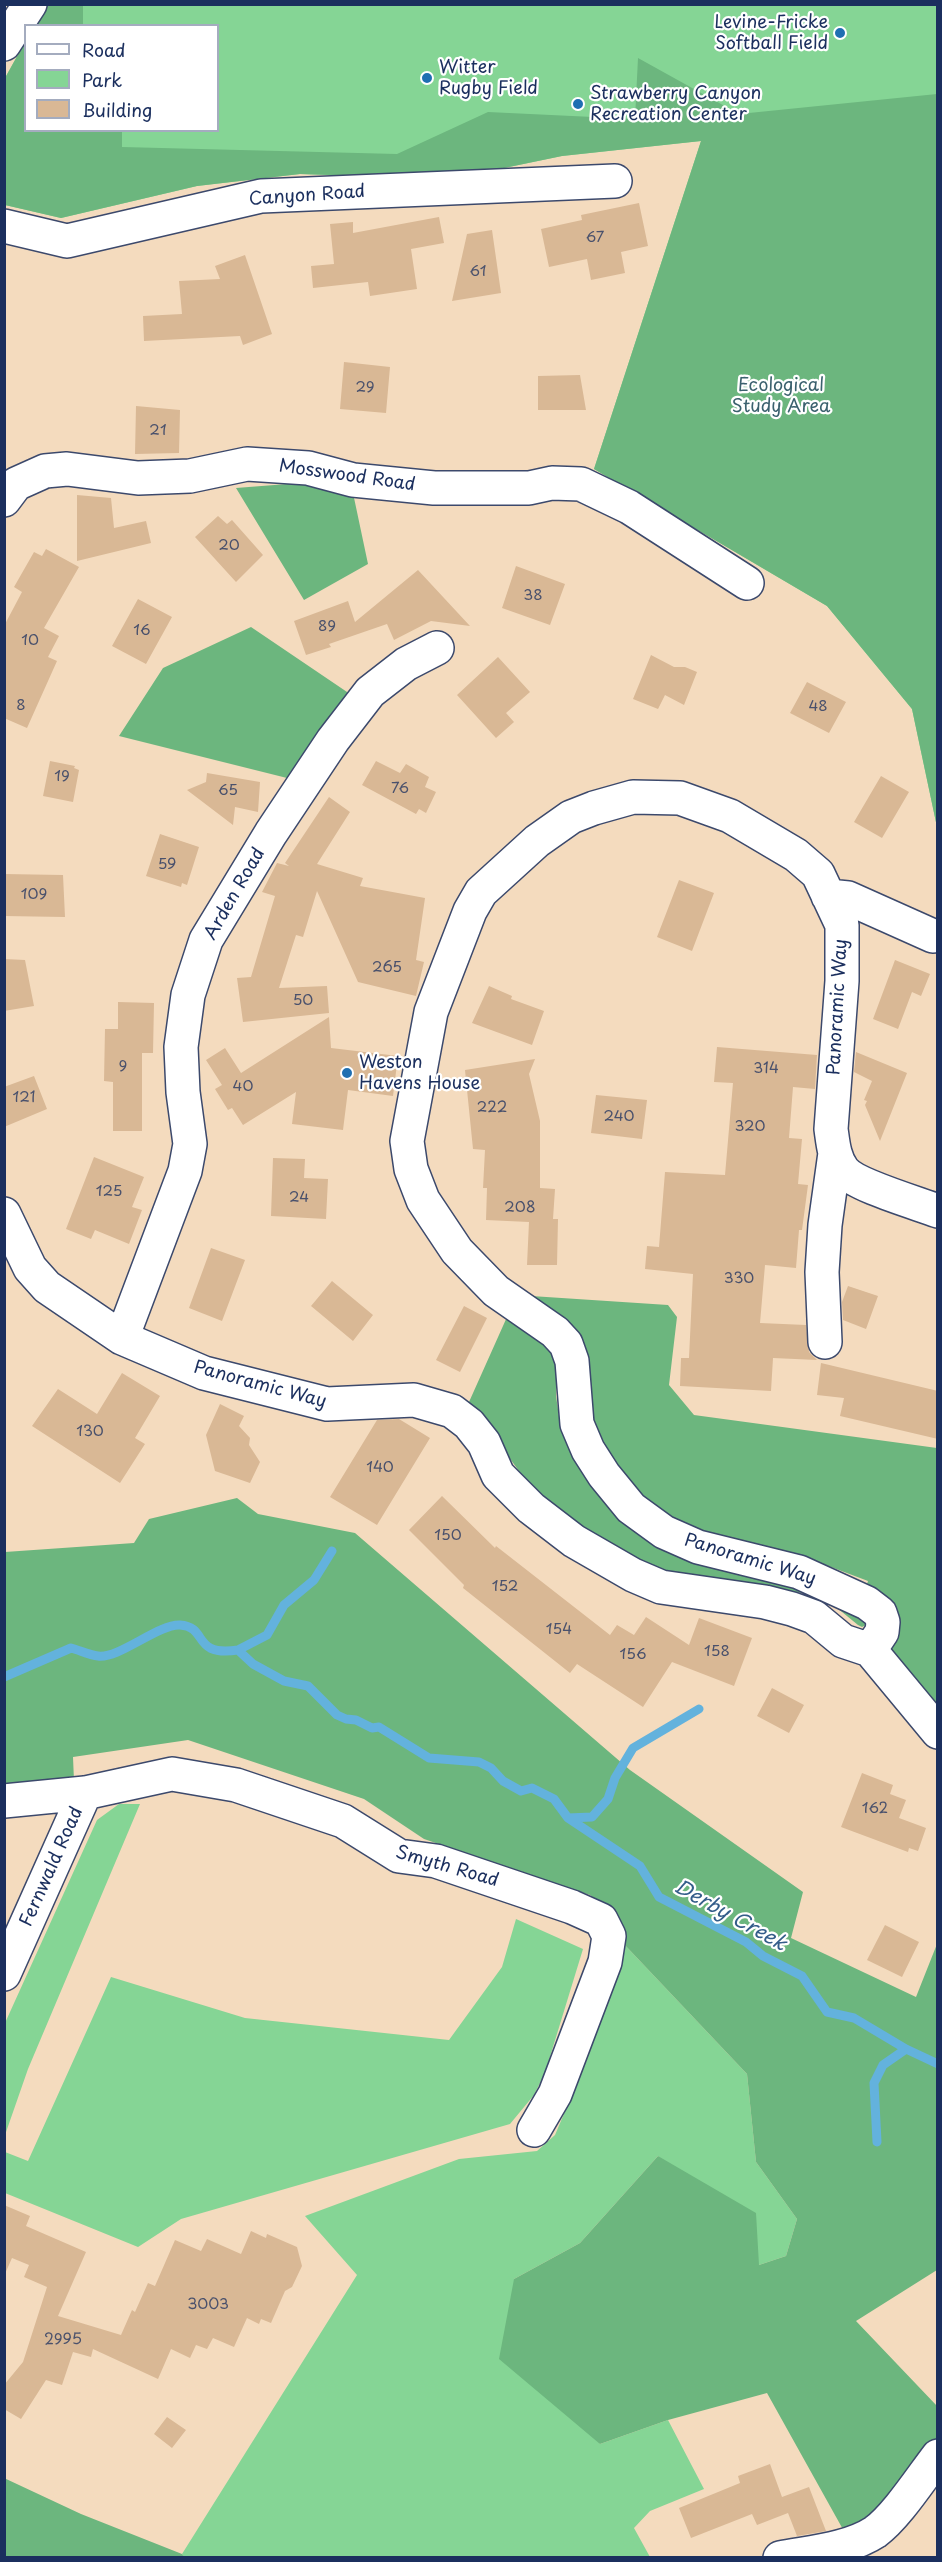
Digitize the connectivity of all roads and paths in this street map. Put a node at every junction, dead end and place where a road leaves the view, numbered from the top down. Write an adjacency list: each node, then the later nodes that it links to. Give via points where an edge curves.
1 (30, 4): 2 (street)
2 (4, 44)
3 (615, 181): 4 (street, Canyon Road, via 261,196 67,241)
4 (4, 226)
5 (4, 500): 6 (street, Mosswood Road, via 16,484 45,471 67,469 138,478 190,476 247,464 308,468 353,480 434,488 581,484 629,507)
6 (747, 583)
7 (437, 648): 13 (street, Arden Road, via 406,664 370,692 271,833 206,940 188,995 181,1047 190,1144 185,1171)
8 (828, 896): 9 (street, via 848,898); 10 (street, Panoramic Way, via 842,926 831,1129); 15 (street, Panoramic Way, via 818,874 796,855 730,816 680,798 633,797 571,817 537,841 481,892 470,911 431,1012 407,1141 411,1168 423,1200 457,1251 496,1291 566,1344 572,1361 577,1424 604,1475 631,1508 664,1532 698,1548 799,1572 867,1603 880,1613 883,1622 882,1632)
9 (933, 936)
10 (835, 1153): 11 (street, Panoramic Way, via 844,1172 863,1184); 14 (street, via 822,1272)
11 (938, 1211)
12 (4, 1214): 13 (street, Panoramic Way, via 30,1268 47,1287)
13 (123, 1338): 15 (street, Panoramic Way, via 204,1373 307,1400 344,1405 414,1400 452,1411 484,1443 498,1475 531,1508 574,1541 633,1575 661,1587 792,1609 814,1617 843,1641)
14 (825, 1342)
15 (870, 1650): 16 (street)
16 (938, 1732)
17 (85, 1793): 18 (street, Smyth Road); 19 (street, Fernwald Road); 20 (street, Smyth Road, via 172,1774 236,1785 343,1821 399,1856 436,1861 601,1920 609,1936 605,1962 555,2094)
18 (4, 1801)
19 (4, 1974)
20 (534, 2130)
21 (938, 2456): 22 (street, via 874,2532 819,2551)
22 (780, 2558)

